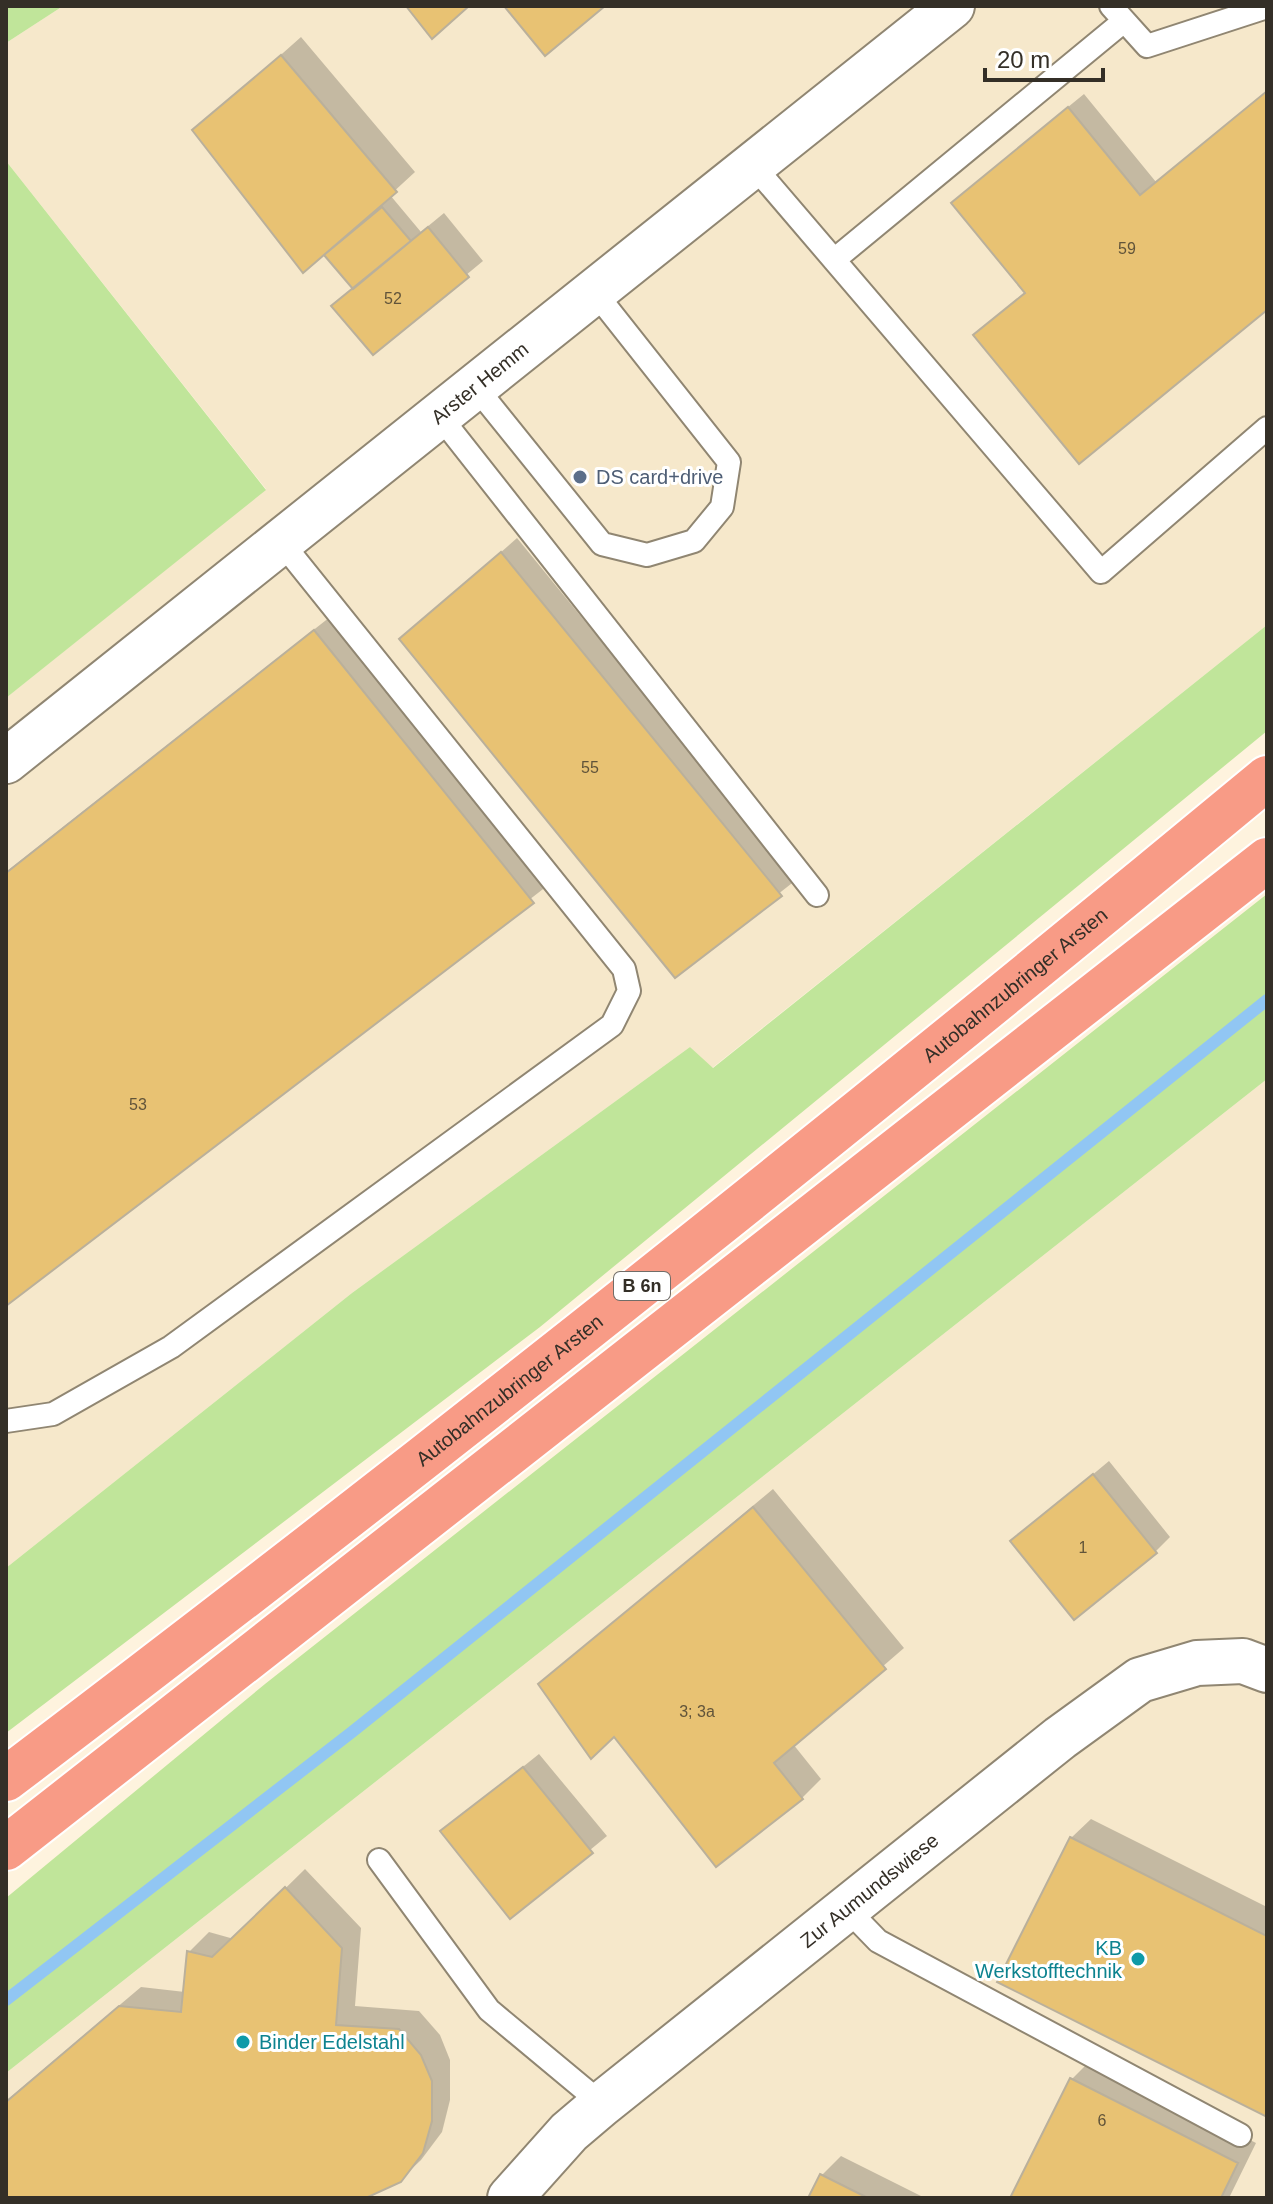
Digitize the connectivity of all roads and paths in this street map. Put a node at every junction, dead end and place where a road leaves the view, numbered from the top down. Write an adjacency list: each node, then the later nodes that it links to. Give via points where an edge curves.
1 (952, 6): 4 (street, Arster Hemm)
2 (1267, 7): 3 (lane, via 1147,46)
3 (1117, 13): 5 (lane)
4 (752, 164): 5 (lane); 6 (street, Arster Hemm)
5 (834, 260): 9 (lane, via 1101,572)
6 (593, 290): 7 (street, Arster Hemm); 7 (lane, via 729,462 722,507 694,541 647,555 602,544)
7 (474, 385): 8 (street, Arster Hemm)
8 (438, 414): 10 (street, Arster Hemm); 14 (lane)
9 (1267, 428)
10 (282, 543): 11 (street, Arster Hemm); 15 (lane, via 624,969 629,991 612,1025 171,1347 53,1414)
11 (6, 761)
12 (1267, 778): 17 (highway, Autobahnzubringer Arsten / B 6n, via 617,1307)
13 (1267, 860): 18 (highway, B 6n)
14 (817, 895)
15 (6, 1421)
16 (1267, 1670): 20 (street, Zur Aumundswiese, via 1243,1661 1197,1663 1140,1680)
17 (6, 1779)
18 (6, 1848)
19 (379, 1860): 21 (lane, via 489,2010)
20 (847, 1909): 21 (street, Zur Aumundswiese); 22 (lane, via 878,1941)
21 (602, 2104): 23 (street, Zur Aumundswiese)
22 (1240, 2135)
23 (510, 2198)

